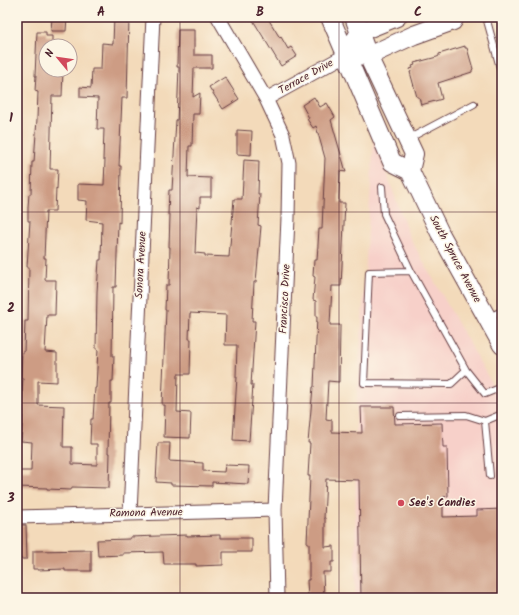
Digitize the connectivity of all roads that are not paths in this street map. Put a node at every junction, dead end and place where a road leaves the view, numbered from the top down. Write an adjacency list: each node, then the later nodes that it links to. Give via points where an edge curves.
1 (153, 17): 26 (street, Sonora Avenue)
2 (218, 17): 11 (street, Francisco Drive)
3 (330, 17): 8 (main road)
4 (398, 17): 7 (main road)
5 (455, 17): 9 (main road, via 453,21)
6 (486, 17): 10 (lane)
7 (357, 24): 8 (main road); 9 (main road)
8 (346, 55): 9 (main road); 11 (street, Terrace Drive); 14 (main road, via 392,162)
9 (368, 56): 13 (main road)
10 (502, 75)
11 (266, 99): 25 (street, Francisco Drive, via 283,135 289,163)
12 (474, 104): 13 (lane)
13 (407, 140): 14 (main road, via 414,154)
14 (410, 171): 17 (main road, South Spruce Avenue, via 440,233)
15 (382, 187): 16 (lane, via 384,214)
16 (411, 271): 19 (lane); 19 (lane, via 369,272 364,383 451,384)
17 (495, 315): 18 (main road, South Spruce Avenue)
18 (502, 345)
19 (466, 370): 20 (lane, via 485,394)
20 (502, 388)
21 (502, 414): 23 (lane)
22 (400, 416): 23 (lane, via 466,415)
23 (485, 421): 24 (lane)
24 (490, 476)
25 (275, 510): 26 (street, Ramona Avenue); 28 (street, Francisco Drive)
26 (130, 513): 27 (street, Ramona Avenue)
27 (17, 517)
28 (277, 598)

